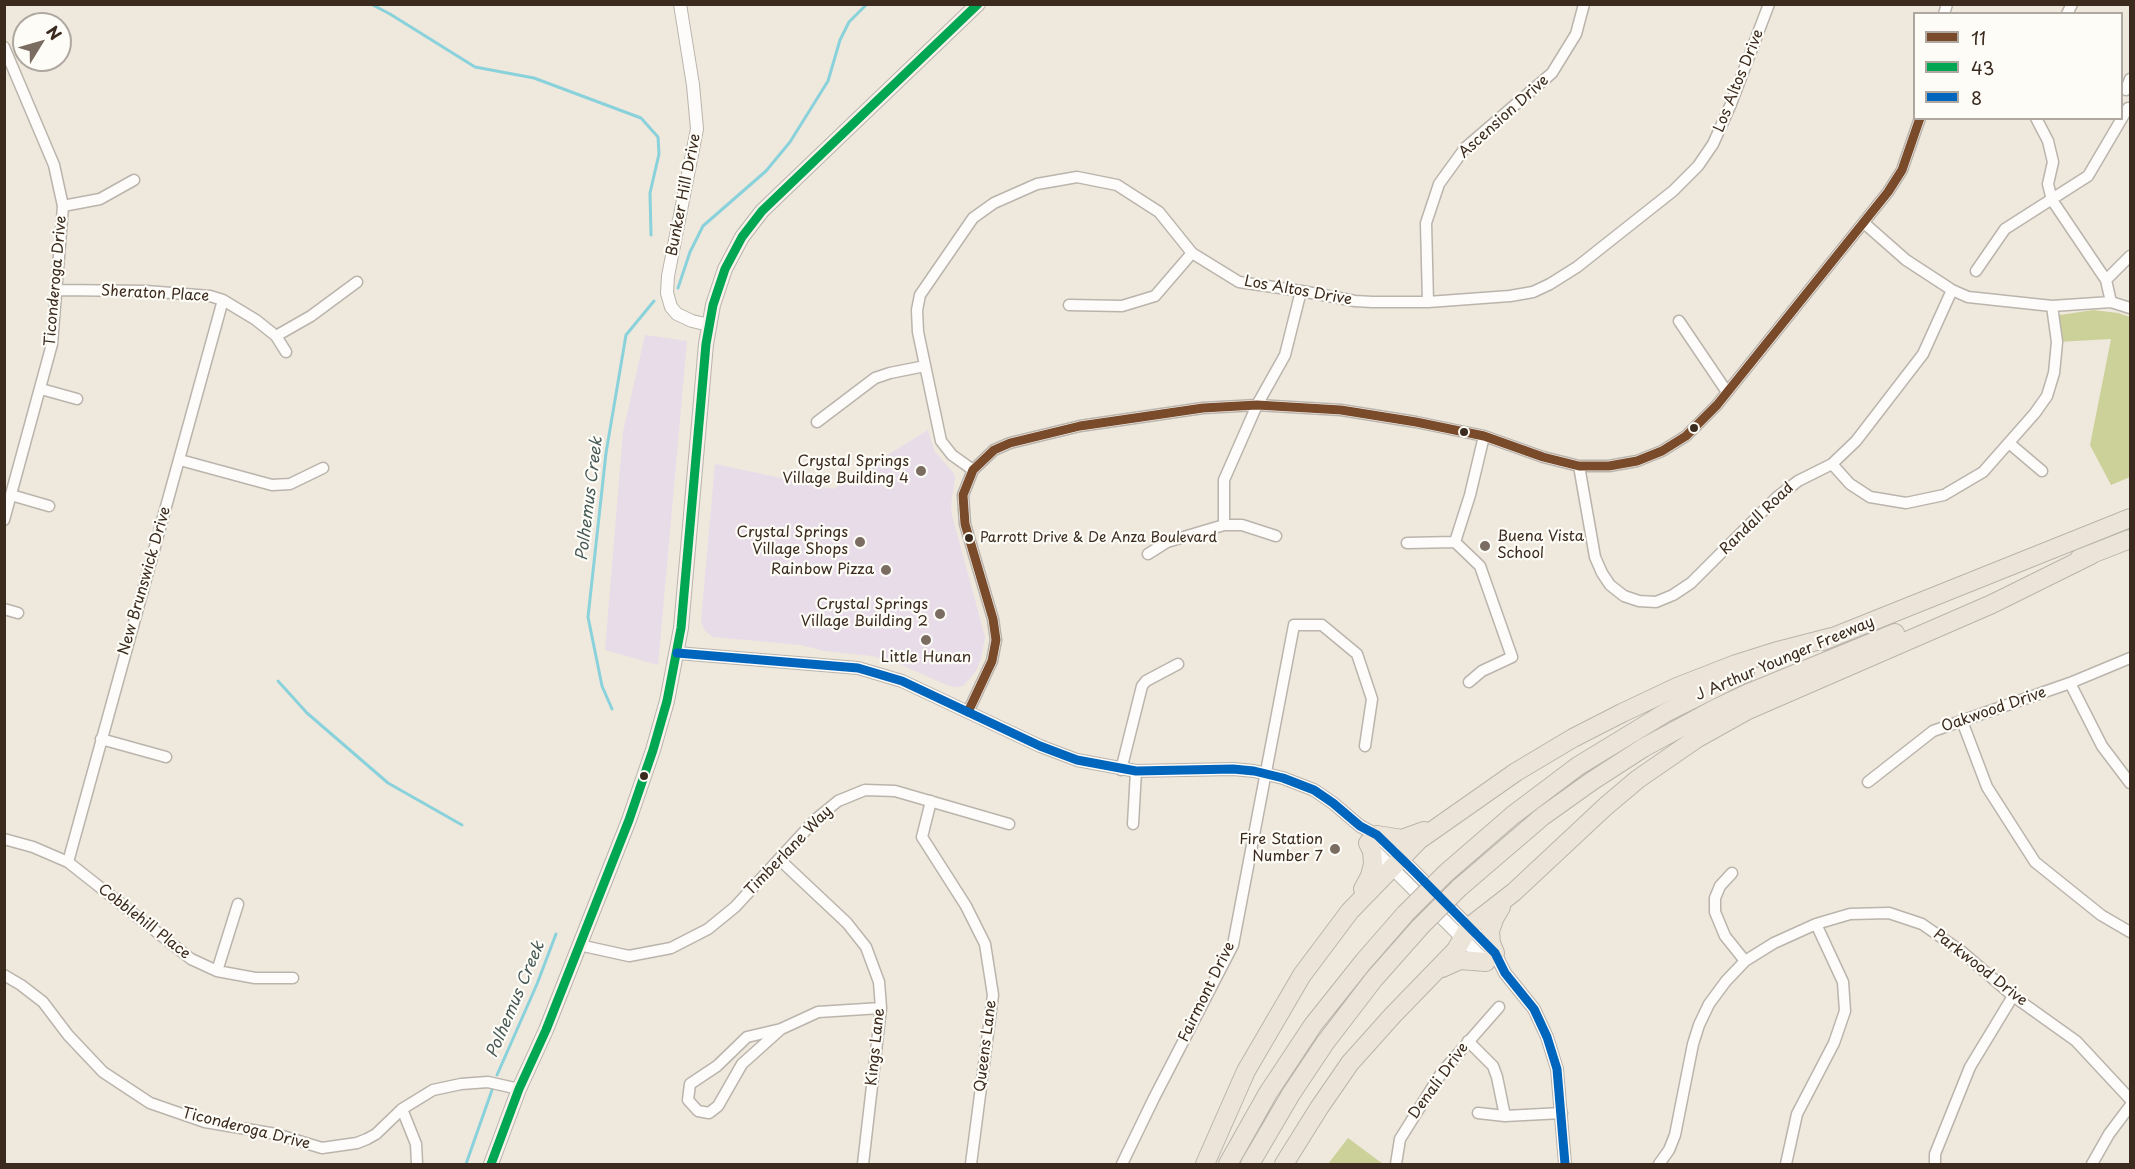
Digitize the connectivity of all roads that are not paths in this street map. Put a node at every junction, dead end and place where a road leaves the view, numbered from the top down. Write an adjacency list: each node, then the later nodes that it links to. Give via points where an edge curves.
1 (680, 4): 30 (street, Bunker Hill Drive, via 697,129 667,293 677,314)
2 (978, 4): 30 (main road, via 751,223 725,269)
3 (1584, 4): 24 (street, Ascension Drive, via 1576,34 1552,73 1465,148 1439,184 1426,224)
4 (1769, 4): 24 (street, Los Altos Drive, via 1713,144 1673,191 1576,267 1533,292)
5 (4, 47): 13 (street, Ticonderoga Drive, via 54,165)
6 (2128, 108): 7 (street)
7 (2123, 116)
8 (1919, 120): 14 (street, via 1902,170)
9 (2037, 120): 12 (street, via 2053,162 2048,184)
10 (2121, 120): 12 (street, via 2088,176)
11 (134, 180): 13 (street, via 100,199)
12 (2052, 200): 17 (street, via 2005,229); 18 (street)
13 (63, 206): 20 (street, Ticonderoga Drive)
14 (1864, 223): 21 (street, via 1906,260); 35 (street)
15 (1192, 253): 22 (street, Los Altos Drive, via 1239,282); 26 (street, via 1155,296 1122,306); 33 (street, Los Altos Drive, via 1159,212 1117,184 1077,177 1037,184 973,218 920,295 918,332)
16 (2130, 256): 18 (street)
17 (1976, 271)
18 (2106, 280): 25 (street)
19 (357, 282): 31 (street)
20 (58, 290): 23 (street, Sheraton Place, via 196,293); 34 (street, Ticonderoga Drive, via 52,344)
21 (1952, 290): 27 (street, via 1968,297); 42 (street, Randall Road, via 1923,354 1856,441)
22 (1301, 291): 24 (street, Los Altos Drive, via 1355,301); 37 (street, via 1285,355)
23 (224, 300): 31 (street, Sheraton Place); 41 (street, New Brunswick Drive)
24 (1428, 302)
25 (2111, 302): 27 (street); 28 (street)
26 (1069, 305)
27 (2052, 306): 40 (street, via 2057,342 2047,396)
28 (2130, 308)
29 (1679, 321): 35 (street)
30 (709, 325): 61 (main road)
31 (276, 336): 32 (street, Sheraton Place)
32 (286, 352)
33 (925, 366): 38 (street, via 875,378); 45 (street, Los Altos Drive, via 941,441)
34 (41, 389): 36 (street); 47 (street, Ticonderoga Drive)
35 (1727, 392): 43 (street, via 1686,436 1662,451 1637,461)
36 (77, 399)
37 (1257, 405): 39 (street, via 1341,410); 45 (street, via 1203,408 1080,426 1001,446); 51 (street, via 1224,480)
38 (817, 422)
39 (1484, 436): 43 (street); 54 (street)
40 (2009, 443): 42 (street, via 1983,472 1964,484 1944,495 1906,504 1870,497 1850,484); 46 (street)
41 (180, 460): 44 (street, via 272,485 290,484); 68 (street, New Brunswick Drive)
42 (1832, 464): 43 (street, Randall Road, via 1798,481 1776,498 1691,584 1656,602 1624,596 1602,573 1595,557)
43 (1578, 466)
44 (323, 468)
45 (973, 470): 66 (street, via 963,495 963,514 996,640 992,661)
46 (2042, 471)
47 (11, 495): 48 (street); 50 (street, Ticonderoga Drive)
48 (49, 506)
49 (2130, 518): 60 (highway, J Arthur Younger Freeway)
50 (4, 520)
51 (1224, 525): 52 (street, via 1242,525); 56 (street, via 1167,542)
52 (1275, 536)
53 (2130, 539): 57 (highway, J Arthur Younger Freeway)
54 (1455, 542): 55 (street); 64 (street, via 1480,566 1512,657)
55 (1407, 543)
56 (1148, 554)
57 (2091, 555): 86 (highway, via 1992,604 1779,696 1707,732 1627,788); 118 (highway, J Arthur Younger Freeway, bridge, via 1770,684 1679,728 1567,798 1459,888 1374,979 1324,1043)
58 (4, 609): 59 (street)
59 (18, 613)
60 (1832, 637): 79 (highway, via 1736,664 1630,708 1536,760); 117 (highway, J Arthur Younger Freeway, bridge, via 1720,685 1621,739 1529,802 1446,873 1357,968 1313,1025)
61 (677, 653): 66 (street, via 858,668 902,681); 92 (main road, via 645,776)
62 (2130, 658): 65 (street, Oakwood Drive)
63 (1178, 664): 71 (street, via 1142,686)
64 (1469, 682)
65 (2070, 683): 67 (street, Oakwood Drive); 75 (street, via 2102,746)
66 (968, 712): 71 (street, via 1063,756)
67 (1962, 721): 74 (street, Oakwood Drive, via 1933,731); 90 (street, via 1987,787 2035,862 2101,915)
68 (101, 739): 70 (street); 83 (street, New Brunswick Drive)
69 (1365, 746): 73 (street, Fairmont Drive, via 1372,699 1356,654 1322,625 1294,625)
70 (166, 757)
71 (1120, 770): 72 (street)
72 (1136, 771): 73 (street, via 1233,769); 78 (street)
73 (1265, 773): 81 (street, via 1314,790); 115 (street, Fairmont Drive, via 1233,945)
74 (1868, 782)
75 (2130, 783)
76 (931, 801): 77 (street, Timberlane Way); 82 (street, Timberlane Way, via 895,791 865,790 838,801); 114 (street, Queens Lane, via 922,837 985,944 993,995)
77 (1009, 824)
78 (1133, 824)
79 (1439, 825): 81 (highway, via 1402,838); 84 (highway)
80 (4, 839): 83 (street, Cobblehill Place)
81 (1372, 839): 84 (street); 88 (highway, via 1373,868)
82 (779, 860): 92 (street, Timberlane Way, via 735,907 708,928 671,948 629,956); 101 (street, Kings Lane, via 847,923 866,947 879,982)
83 (68, 862): 95 (street, Cobblehill Place, via 191,959)
84 (1396, 863): 88 (highway); 91 (street)
85 (1732, 873): 94 (street, via 1720,886 1715,912 1725,936)
86 (1514, 892): 91 (highway); 93 (highway, via 1491,926)
87 (238, 904): 95 (street)
88 (1350, 911): 116 (highway, via 1302,975 1265,1035)
89 (1816, 924): 94 (street, Parkwood Drive); 99 (street, Parkwood Drive, via 1850,914 1889,913 1922,924 1961,951); 123 (street, via 1843,982 1845,1011 1834,1042 1797,1114)
90 (2130, 932)
91 (1466, 933): 93 (street); 97 (highway)
92 (579, 945): 104 (main road)
93 (1491, 958): 97 (highway, via 1456,961); 109 (street, via 1534,1009 1547,1037 1557,1069)
94 (1745, 961): 122 (street, Parkwood Drive, via 1709,1004 1699,1025 1678,1127)
95 (218, 971): 98 (street, Cobblehill Place, via 255,978)
96 (4, 975): 107 (street, Ticonderoga Drive, via 38,998 85,1054 118,1083 150,1103 205,1122 258,1130 322,1148 367,1139)
97 (1430, 976): 119 (highway, via 1350,1064)
98 (293, 978)
99 (2013, 996): 105 (street, Parkwood Drive, via 2076,1041); 124 (street, via 1970,1067 1935,1154)
100 (1499, 1006): 103 (street, Denali Drive)
101 (881, 1008): 102 (street, via 818,1012); 113 (street, Kings Lane)
102 (781, 1029): 102 (street, via 747,1037 717,1066 690,1084 688,1100 698,1111 709,1113 718,1106 742,1064)
103 (1468, 1041): 110 (street, via 1493,1066); 120 (street, Denali Drive, via 1406,1127)
104 (519, 1089): 107 (street, Ticonderoga Drive, via 488,1082 447,1086); 112 (main road)
105 (2130, 1099)
106 (2130, 1106): 125 (street)
107 (402, 1109): 111 (street, via 416,1144)
108 (1478, 1113): 110 (street)
109 (1562, 1113): 110 (street); 121 (street)
110 (1505, 1116)
111 (417, 1164)
112 (491, 1164)
113 (863, 1164)
114 (971, 1164)
115 (1122, 1164)
116 (1205, 1164)
117 (1228, 1164)
118 (1250, 1164)
119 (1284, 1164)
120 (1396, 1164)
121 (1565, 1164)
122 (1659, 1164)
123 (1786, 1164)
124 (1935, 1164)
125 (2092, 1164)

